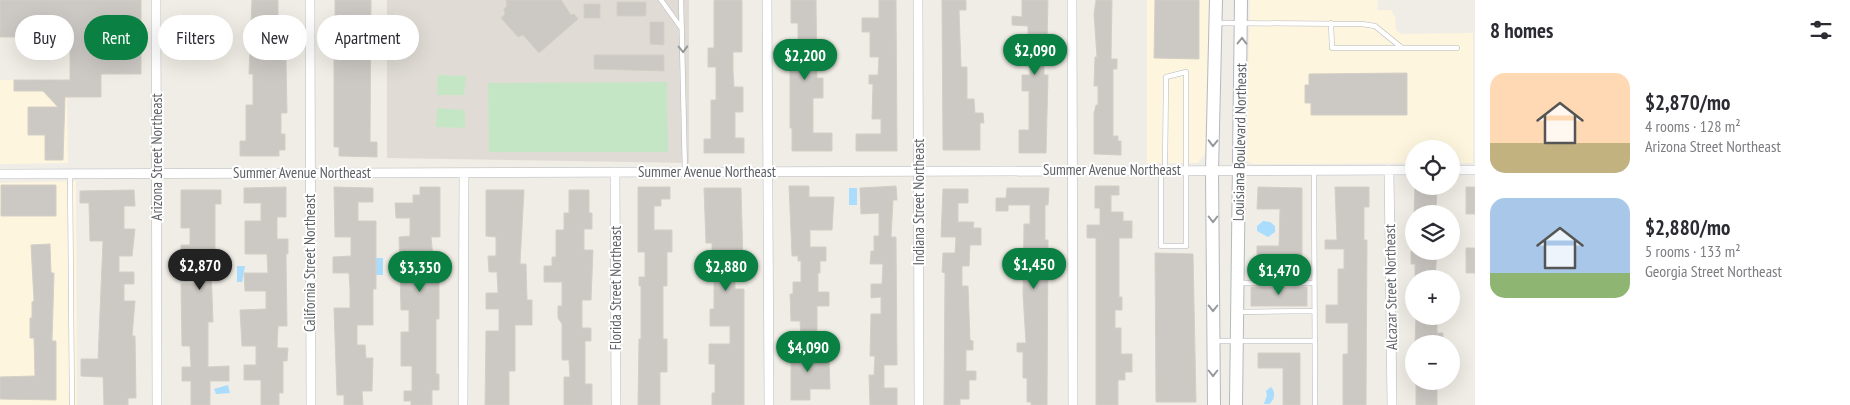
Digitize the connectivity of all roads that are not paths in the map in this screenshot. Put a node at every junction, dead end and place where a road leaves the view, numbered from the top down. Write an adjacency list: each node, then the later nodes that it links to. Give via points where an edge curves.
1 (156, 0): 31 (street, Arizona Street Northeast)
2 (310, 0): 32 (street, California Street Northeast)
3 (660, 0): 13 (lane)
4 (681, 0): 13 (lane)
5 (766, 0): 28 (street)
6 (918, 0): 29 (street, Indiana Street Northeast)
7 (1072, 0): 16 (street)
8 (1216, 0): 11 (main road, Louisiana Boulevard Northeast)
9 (1242, 0): 10 (main road, Louisiana Boulevard Northeast)
10 (1242, 22): 11 (lane); 12 (lane); 25 (main road, Louisiana Boulevard Northeast, one-way to 10)
11 (1215, 23): 24 (main road, Louisiana Boulevard Northeast, one-way to 24)
12 (1331, 23): 14 (lane, via 1375,26); 14 (lane, via 1332,48)
13 (683, 30): 27 (lane, one-way to 27)
14 (1402, 48): 15 (lane)
15 (1456, 48)
16 (1072, 170): 17 (street, Summer Avenue Northeast); 29 (street, Summer Avenue Northeast); 49 (street)
17 (1163, 170): 18 (street, Summer Avenue Northeast); 18 (lane, via 1161,246 1186,246); 18 (lane, via 1166,77 1186,72)
18 (1186, 170): 24 (street, Summer Avenue Northeast)
19 (1314, 170): 20 (street, Summer Avenue Northeast); 25 (street, Summer Avenue Northeast); 35 (lane)
20 (1389, 170): 21 (street, Summer Avenue Northeast); 53 (street, Alcazar Street Northeast)
21 (1405, 170)
22 (1460, 170): 23 (street)
23 (1475, 170)
24 (1212, 171): 25 (street, Summer Avenue Northeast); 39 (main road, Louisiana Boulevard Northeast, one-way to 39)
25 (1238, 171): 36 (main road, Louisiana Boulevard Northeast)
26 (615, 172): 27 (street, Summer Avenue Northeast); 34 (street, Summer Avenue Northeast); 46 (street, Florida Street Northeast)
27 (685, 172): 28 (street, Summer Avenue Northeast)
28 (768, 172): 29 (street, Summer Avenue Northeast); 47 (street)
29 (919, 172): 48 (street, Indiana Street Northeast)
30 (70, 173): 31 (street, Summer Avenue Northeast); 33 (street, Summer Avenue Northeast); 42 (lane)
31 (157, 173): 32 (street, Summer Avenue Northeast); 43 (street, Arizona Street Northeast)
32 (310, 173): 34 (street, Summer Avenue Northeast); 44 (street, California Street Northeast)
33 (0, 174)
34 (464, 174): 45 (street)
35 (1314, 282): 36 (lane); 37 (lane)
36 (1237, 283): 38 (main road, Louisiana Boulevard Northeast)
37 (1314, 311): 38 (lane); 40 (lane)
38 (1237, 312): 41 (main road, Louisiana Boulevard Northeast)
39 (1213, 341): 41 (lane); 50 (main road, Louisiana Boulevard Northeast, one-way to 50)
40 (1315, 341): 41 (lane); 52 (lane)
41 (1237, 342): 51 (main road, Louisiana Boulevard Northeast)
42 (72, 405)
43 (158, 405)
44 (311, 405)
45 (463, 405)
46 (616, 405)
47 (769, 405)
48 (919, 405)
49 (1073, 405)
50 (1214, 405)
51 (1236, 405)
52 (1315, 405)
53 (1392, 405)

